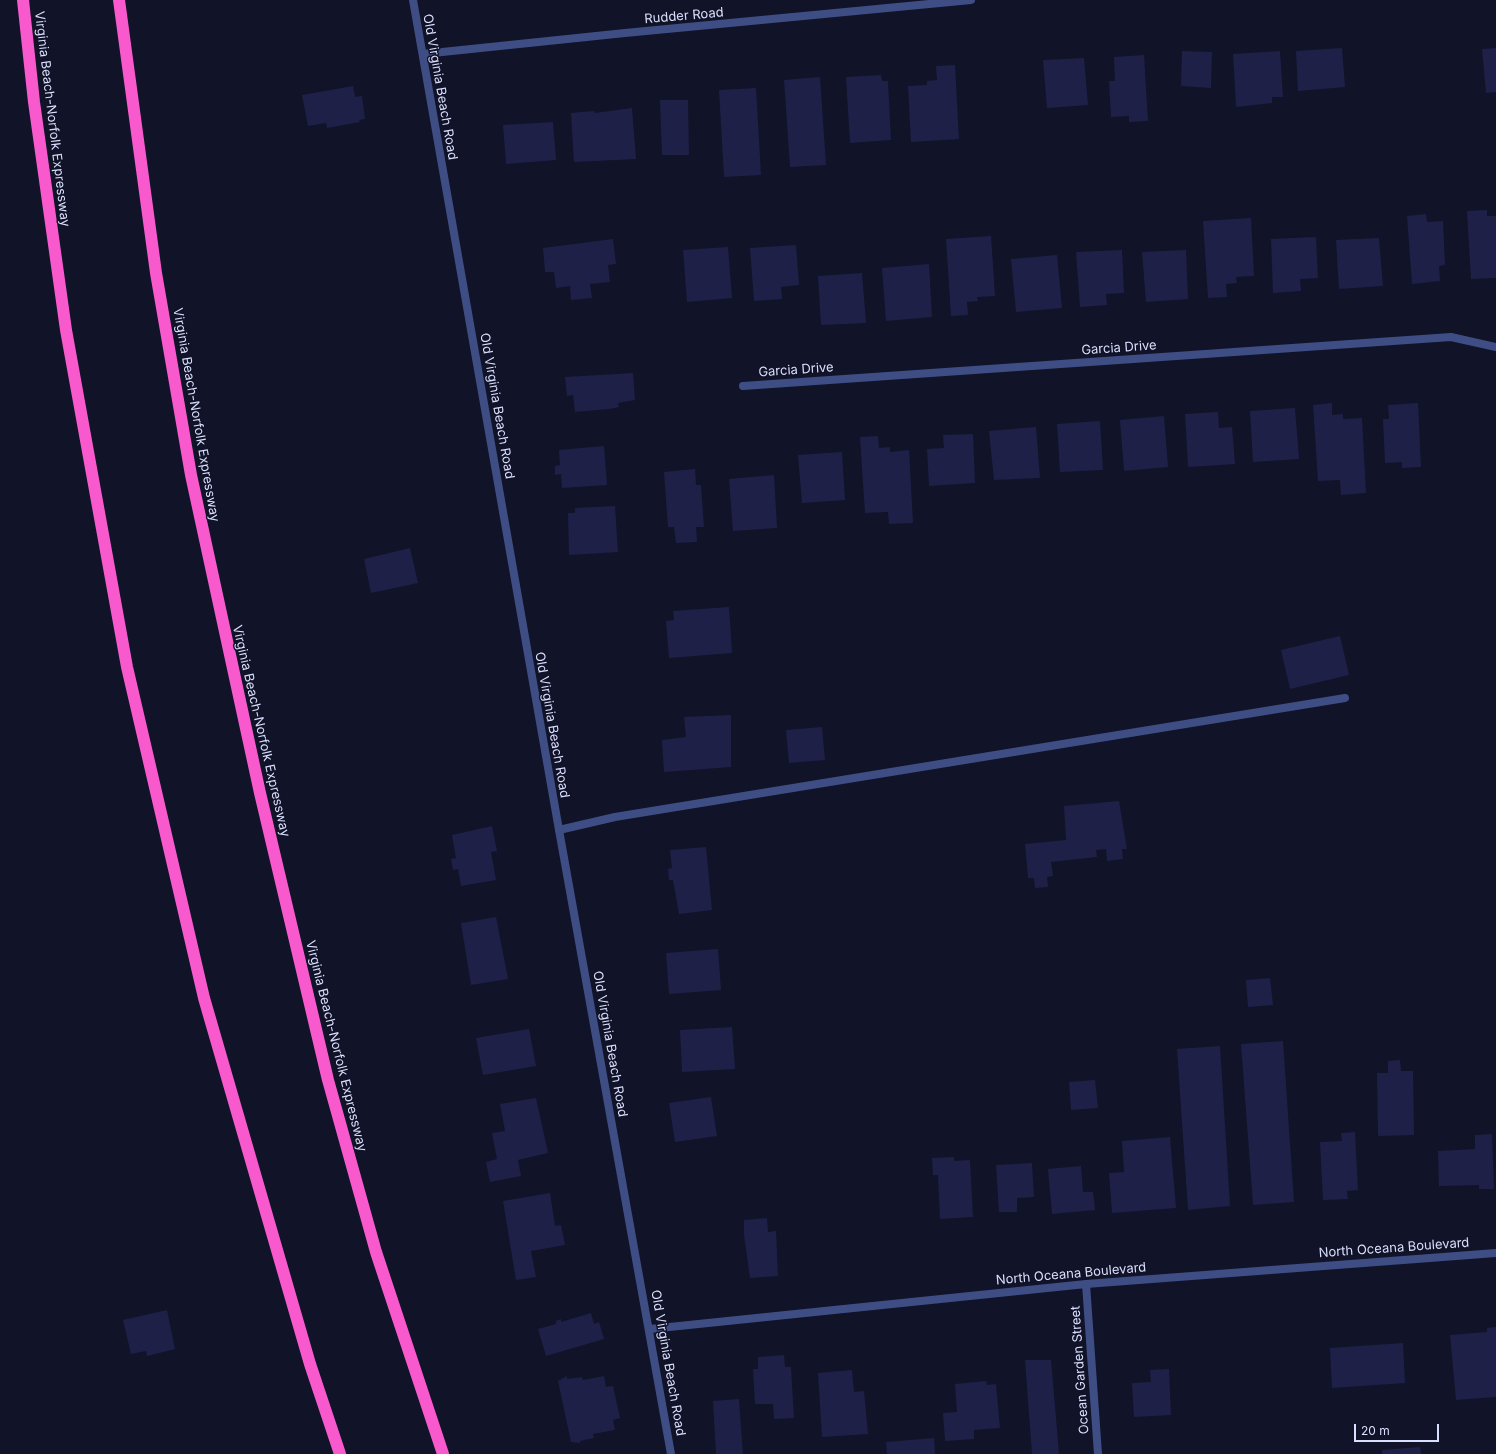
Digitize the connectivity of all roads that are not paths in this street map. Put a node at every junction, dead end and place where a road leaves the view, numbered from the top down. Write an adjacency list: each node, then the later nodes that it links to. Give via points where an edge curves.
1 (23, 0): 13 (highway, Virginia Beach-Norfolk Expressway, via 34,102 66,330 127,667 204,998 310,1364)
2 (118, 0): 14 (highway, Virginia Beach-Norfolk Expressway, via 156,273 191,475 260,793 328,1080 376,1252)
3 (413, 0): 5 (street, Old Virginia Beach Road)
4 (971, 0): 5 (street, Rudder Road)
5 (423, 54): 9 (street, Old Virginia Beach Road)
6 (1496, 347): 7 (street, Garcia Drive, via 1451,337)
7 (743, 386)
8 (1345, 698): 9 (street, via 615,817)
9 (559, 830): 12 (street, Old Virginia Beach Road)
10 (1496, 1253): 11 (street, North Oceana Boulevard)
11 (1086, 1284): 12 (street, North Oceana Boulevard); 16 (street, Ocean Garden Street)
12 (650, 1330): 15 (street, Old Virginia Beach Road)
13 (340, 1454)
14 (443, 1454)
15 (671, 1454)
16 (1098, 1454)

